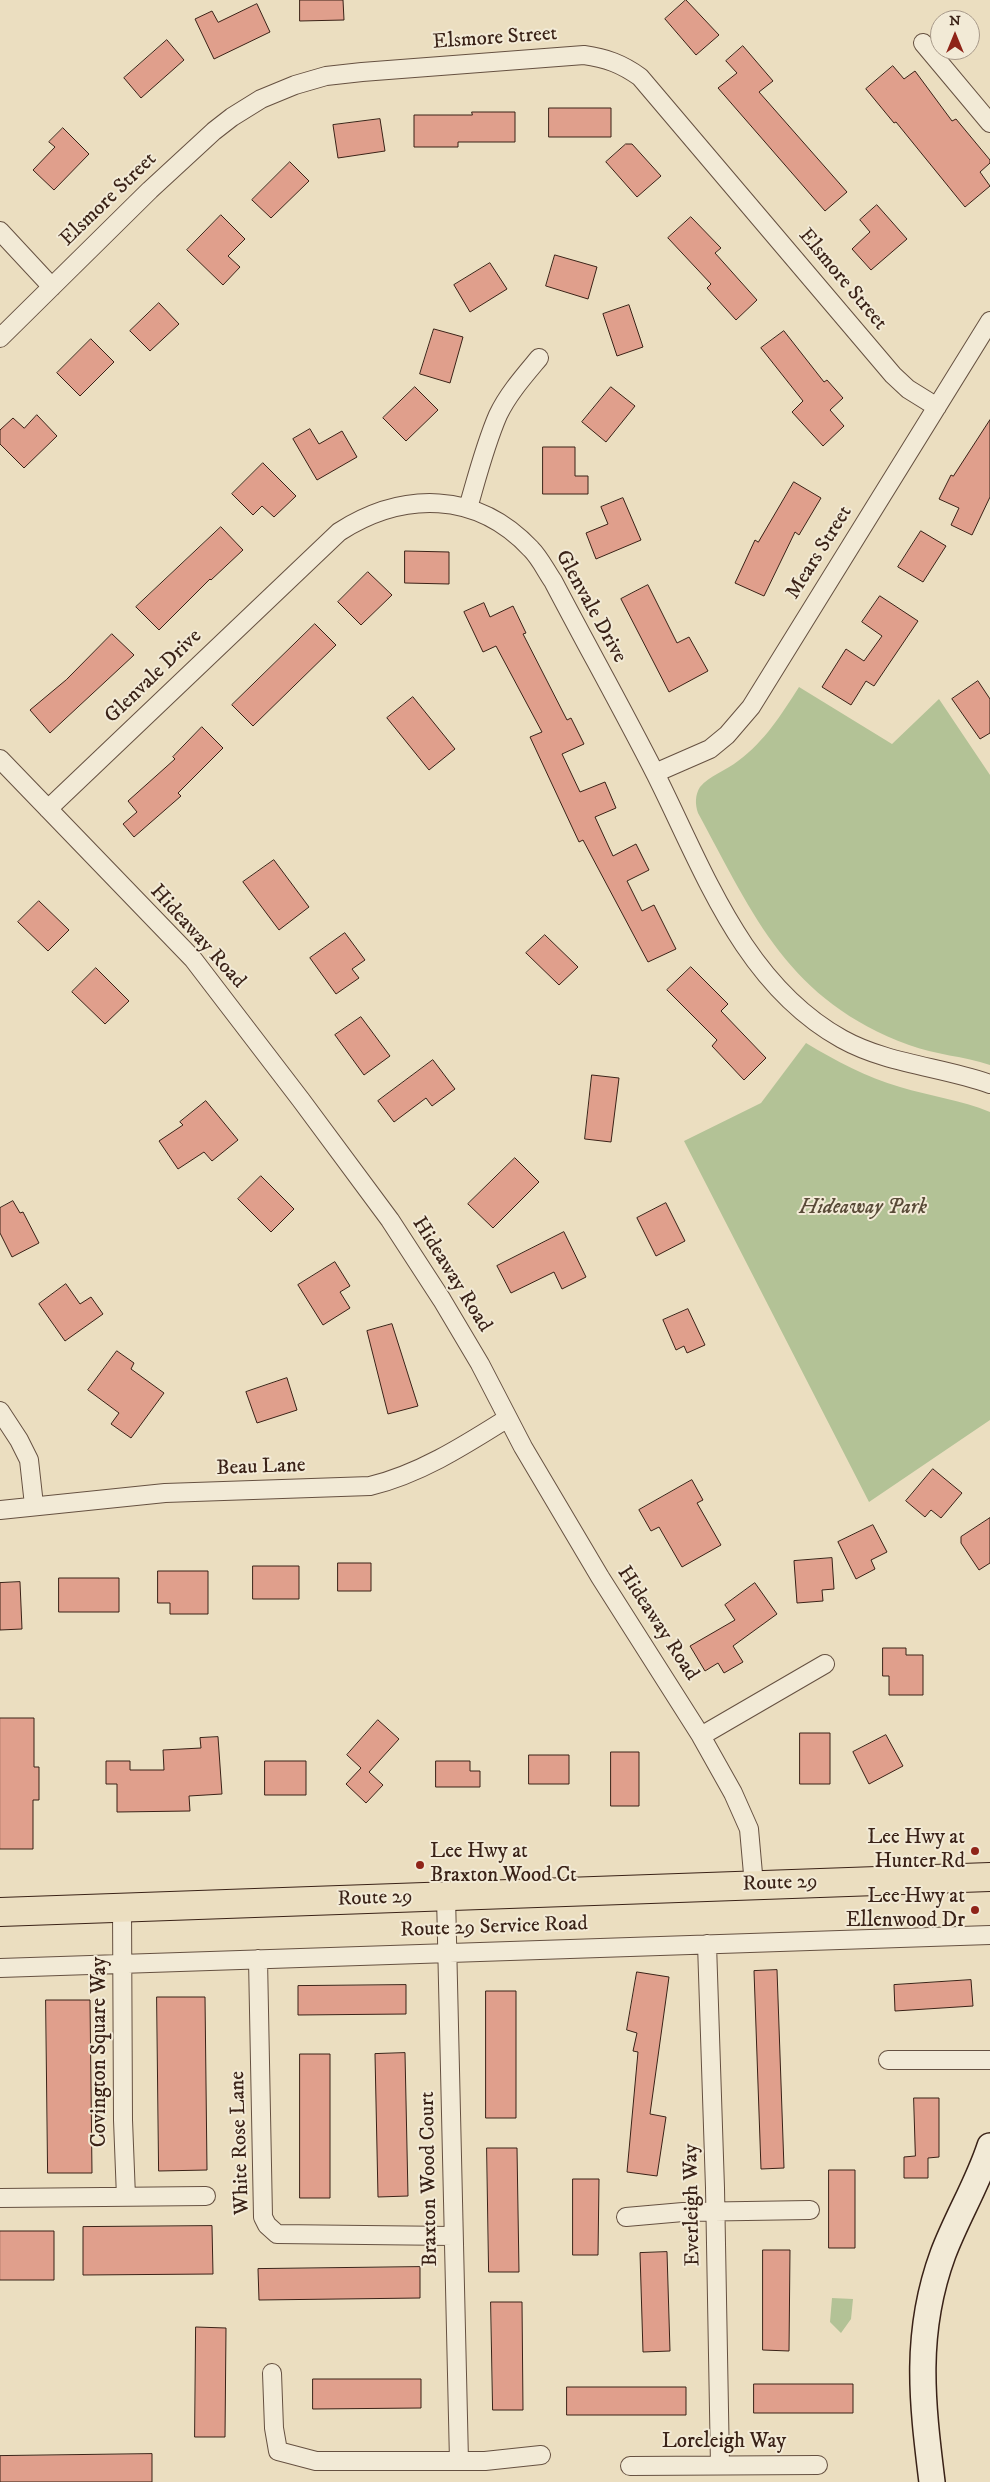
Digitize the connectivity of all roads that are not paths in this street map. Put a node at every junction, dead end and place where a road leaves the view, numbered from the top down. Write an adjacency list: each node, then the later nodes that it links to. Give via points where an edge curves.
1 (923, 43): 2 (street)
2 (990, 123)
3 (0, 231): 4 (street)
4 (52, 286): 6 (street, Elsmore Street); 8 (street, Elsmore Street, via 214,131 261,100 295,85 326,76 362,72 584,55 625,66 640,77 893,375)
5 (990, 321): 8 (street, Mears Street)
6 (0, 338)
7 (539, 358): 9 (street, via 499,414 485,448)
8 (937, 407): 11 (street, Mears Street, via 751,707 710,750)
9 (468, 508): 11 (street, Glenvale Drive, via 497,521 533,551 553,581); 12 (street, Glenvale Drive, via 442,503 411,503 368,515 339,532)
10 (0, 759): 12 (street, Hideaway Road)
11 (655, 774): 13 (street, Glenvale Drive, via 749,954 796,1007 824,1028 860,1047)
12 (48, 809): 15 (street, Hideaway Road, via 193,959 301,1100 390,1220 442,1300)
13 (990, 1084)
14 (0, 1411): 16 (street, via 29,1460)
15 (508, 1418): 16 (street, Beau Lane, via 418,1470 370,1486 165,1493); 19 (street, Hideaway Road, via 600,1578)
16 (34, 1504): 17 (street, Beau Lane)
17 (0, 1510)
18 (825, 1664): 19 (street)
19 (701, 1736): 21 (street, Hideaway Road, via 749,1829)
20 (990, 1877): 21 (main road, Route 29)
21 (754, 1885): 22 (main road, Route 29)
22 (446, 1896): 23 (main road, Route 29); 27 (street, Braxton Wood Court)
23 (122, 1907): 24 (main road, Route 29); 29 (street, Covington Square Way)
24 (0, 1912)
25 (990, 1935): 26 (street, Route 29 Service Road)
26 (707, 1944): 27 (street, Route 29 Service Road); 38 (street, Everleigh Way)
27 (448, 1952): 28 (street, Route 29 Service Road); 40 (street, Braxton Wood Court)
28 (258, 1959): 29 (street, Route 29 Service Road); 40 (street, White Rose Lane, via 263,2217 267,2225 277,2234)
29 (124, 1964): 30 (street, Route 29 Service Road); 35 (street, Covington Square Way)
30 (0, 1968)
31 (888, 2060): 32 (street)
32 (990, 2060)
33 (990, 2146): 47 (street, via 943,2254 931,2293 924,2334 922,2406)
34 (206, 2196): 35 (street)
35 (126, 2197): 36 (street)
36 (0, 2198)
37 (810, 2210): 38 (street)
38 (716, 2212): 39 (street); 44 (street, Everleigh Way)
39 (626, 2217)
40 (453, 2236): 43 (street, Braxton Wood Court)
41 (272, 2373): 43 (street, via 278,2452 316,2461)
42 (541, 2455): 43 (street)
43 (459, 2461)
44 (720, 2465): 45 (street, Loreleigh Way); 46 (street, Loreleigh Way)
45 (818, 2465)
46 (630, 2466)
47 (932, 2482)

